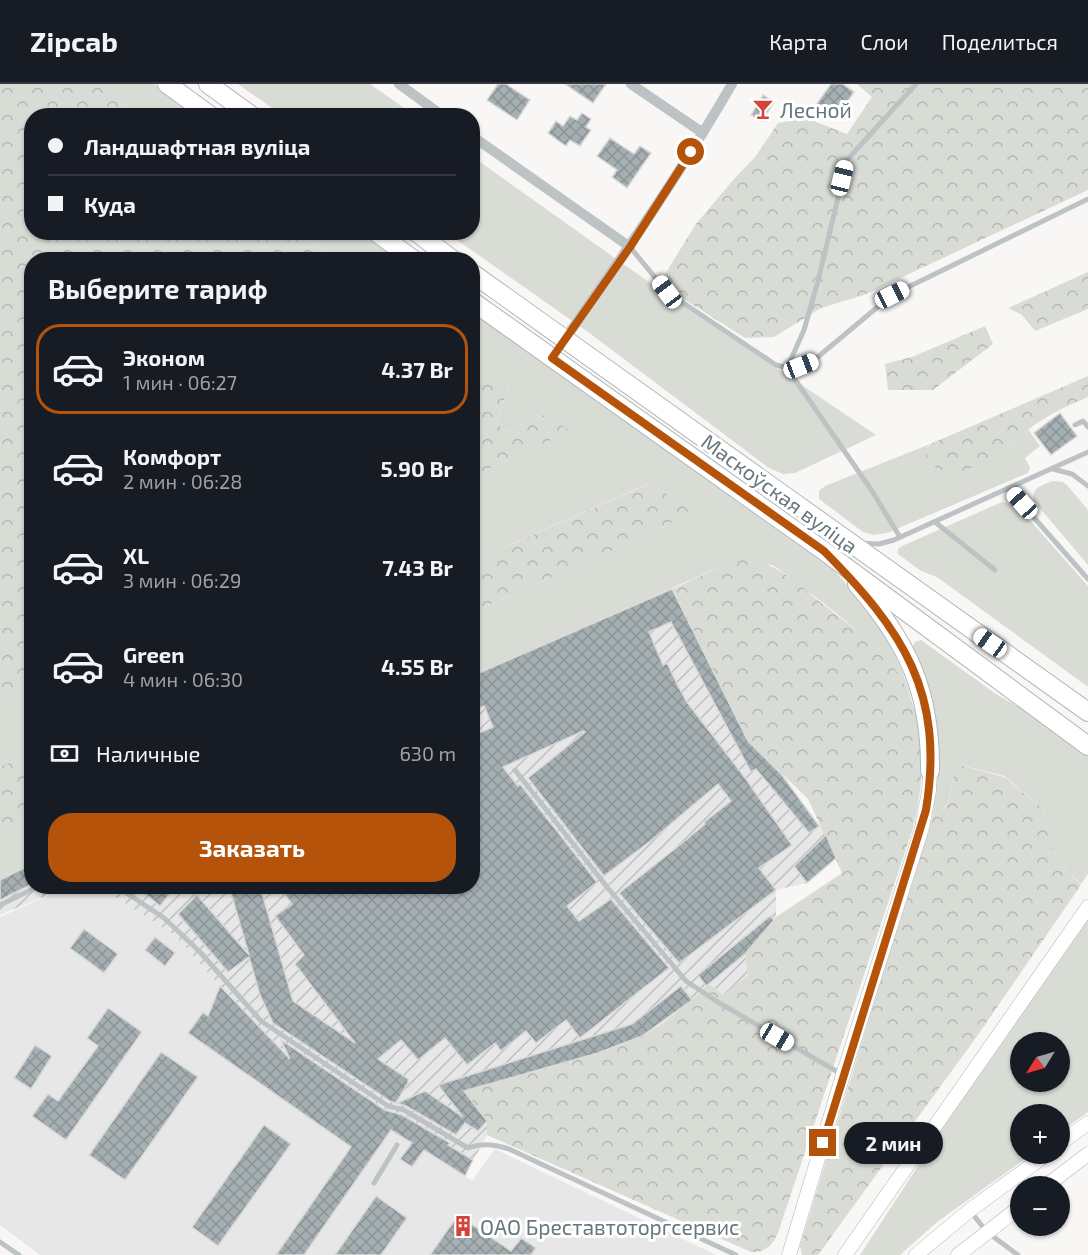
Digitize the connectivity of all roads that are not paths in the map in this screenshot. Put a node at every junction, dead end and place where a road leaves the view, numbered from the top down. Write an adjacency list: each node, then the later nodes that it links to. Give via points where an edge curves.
1 (167, 84): 7 (highway)
2 (208, 84): 8 (highway)
3 (399, 84): 9 (street)
4 (631, 84): 10 (street)
5 (732, 84): 10 (street)
6 (916, 84): 22 (lane, via 847,160 819,281)
7 (200, 108)
8 (241, 108)
9 (433, 108)
10 (703, 133): 15 (street)
11 (480, 142): 15 (street)
12 (1088, 199): 22 (lane, via 892,295 813,361)
13 (387, 240): 16 (highway)
14 (427, 240): 17 (highway)
15 (630, 247): 20 (street); 22 (lane, via 667,292 776,365)
16 (403, 252)
17 (442, 252)
18 (480, 279): 20 (highway, Маскоўская вуліца)
19 (480, 307): 21 (highway, Маскоўская вуліца)
20 (565, 339): 21 (highway); 30 (highway, Маскоўская вуліца)
21 (552, 358): 32 (highway, Маскоўская вуліца)
22 (787, 368): 31 (lane)
23 (1075, 425): 24 (lane, via 1083,421)
24 (1088, 427)
25 (1088, 452): 26 (lane)
26 (1052, 469): 27 (lane, via 1072,474); 28 (lane)
27 (1088, 486)
28 (1008, 488): 29 (lane); 34 (lane)
29 (935, 522): 31 (lane); 33 (lane)
30 (838, 536): 31 (lane, via 870,544); 35 (highway, Маскоўская вуліца)
31 (900, 537)
32 (824, 551): 36 (highway, Маскоўская вуліца); 38 (highway, via 874,604 908,656 926,713)
33 (995, 570)
34 (1088, 579)
35 (1088, 712)
36 (1088, 746)
37 (515, 770): 43 (lane, via 686,981)
38 (930, 771): 43 (main road, via 922,828)
39 (24, 893): 41 (lane)
40 (128, 894): 59 (lane, via 164,918 201,952 261,1021 388,1106 404,1110 468,1148 486,1144 508,1149)
41 (0, 905)
42 (1088, 907): 56 (main road)
43 (843, 1075): 60 (main road)
44 (1088, 1123): 45 (main road)
45 (1070, 1136)
46 (397, 1145): 50 (lane)
47 (1088, 1154): 49 (main road)
48 (1033, 1164): 51 (main road)
49 (1059, 1176)
50 (374, 1183)
51 (970, 1210): 53 (lane); 62 (main road)
52 (1010, 1215): 53 (main road)
53 (987, 1232): 63 (main road); 64 (lane)
54 (0, 1242): 55 (lane)
55 (11, 1249): 57 (lane); 58 (lane)
56 (849, 1249): 61 (main road)
57 (7, 1255)
58 (19, 1255)
59 (735, 1255)
60 (789, 1255)
61 (840, 1255)
62 (916, 1255)
63 (958, 1255)
64 (1018, 1255)

